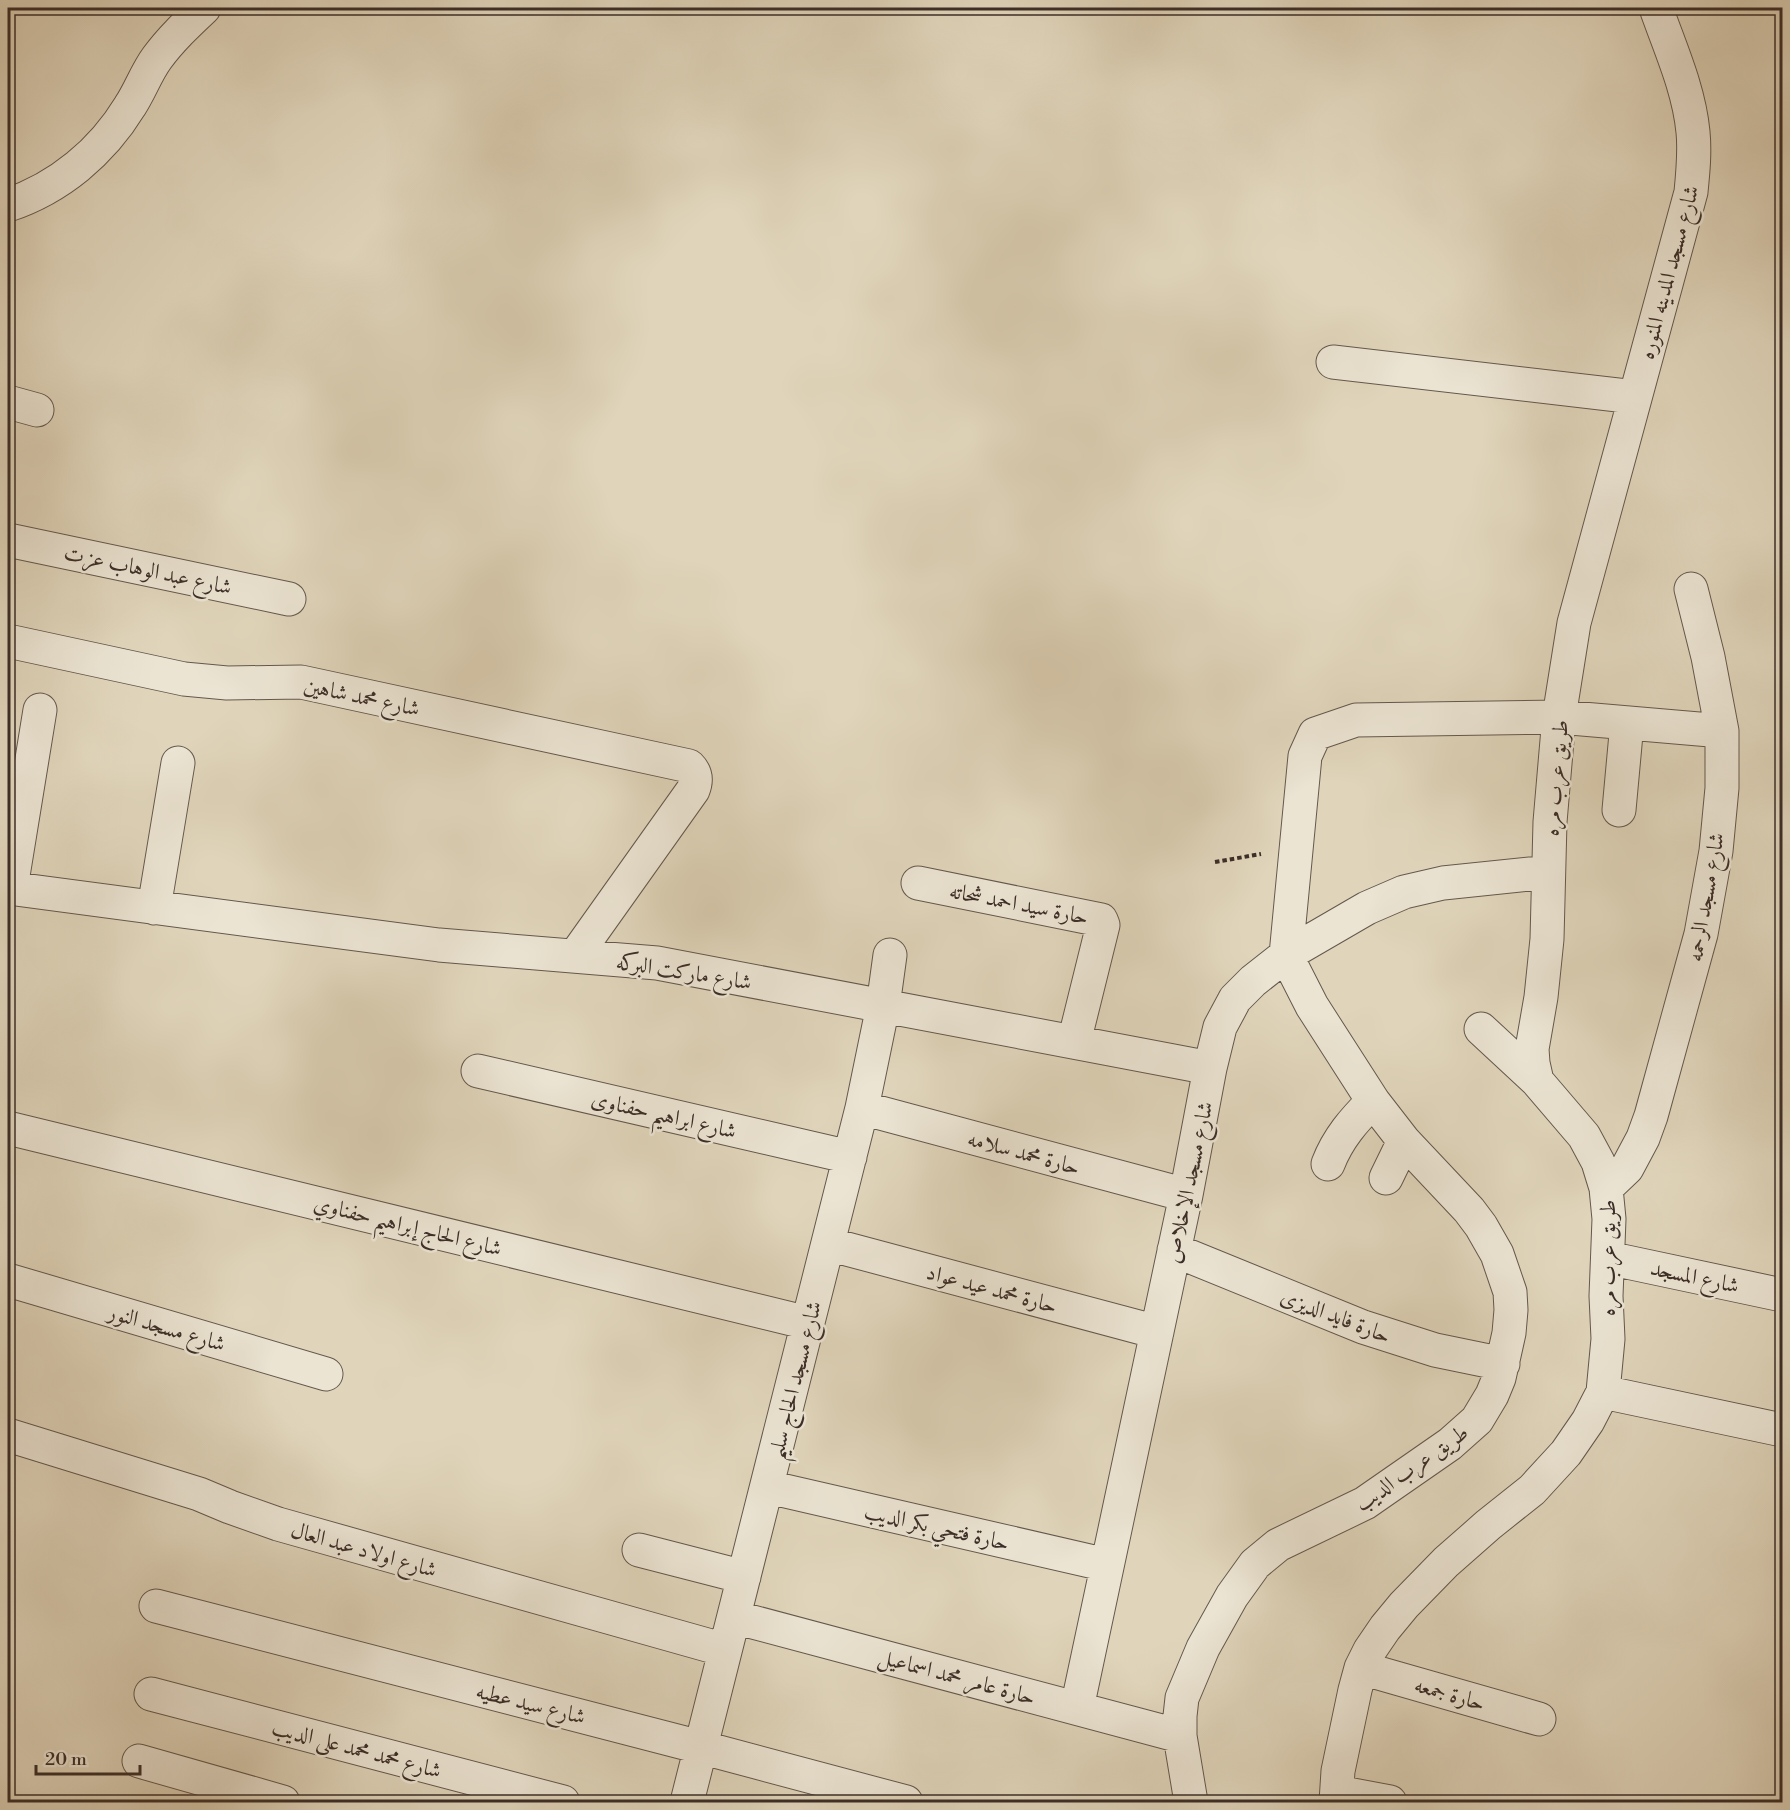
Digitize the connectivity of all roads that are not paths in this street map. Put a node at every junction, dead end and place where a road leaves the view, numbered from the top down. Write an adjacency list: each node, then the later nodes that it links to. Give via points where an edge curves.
1 (204, 8): 3 (street, via 155,60 110,135 86,160 58,182)
2 (1656, 8): 5 (street, شارع مسجد المدينه المنوره, via 1688,102 1694,162 1691,192)
3 (8, 205)
4 (1333, 362): 5 (street)
5 (1635, 397): 11 (street, طريق عرب مره, via 1574,623)
6 (8, 540): 8 (street, شارع عبد الوهاب عزت)
7 (1691, 589): 13 (street, شارع مسجد الرحمه)
8 (289, 599)
9 (8, 641): 22 (street, شارع محمد شاهين, via 184,679 301,682 689,766 696,778 693,790)
10 (40, 710): 18 (street)
11 (1559, 717): 12 (street); 16 (street, طريق عرب مره); 21 (street, via 1356,720 1315,734 1305,756)
12 (1627, 723): 13 (street); 15 (street)
13 (1722, 731): 36 (street, شارع مسجد الرحمه, via 1716,851 1699,944 1643,1138 1627,1168)
14 (178, 763): 19 (street)
15 (1619, 810)
16 (1548, 872): 21 (street, شارع مسجد الإخلاص, via 1443,883 1404,892 1367,908); 28 (street, طريق عرب مره, via 1547,939 1532,1049)
17 (918, 883): 25 (street, حارة سيد احمد شحاته, via 1101,920 1103,925)
18 (9, 888): 19 (street, شارع ماركت البركه)
19 (154, 908): 22 (street, شارع ماركت البركه, via 440,945)
20 (890, 955): 23 (street, شارع مسجد الحاج سليم)
21 (1286, 955): 26 (street, شارع مسجد الإخلاص, via 1235,999 1220,1027); 29 (street, طريق عرب الديب, via 1312,1006)
22 (575, 956): 23 (street, شارع ماركت البركه, via 657,963)
23 (883, 1006): 25 (street, شارع ماركت البركه); 30 (street, شارع مسجد الحاج سليم)
24 (1481, 1029): 28 (street)
25 (1074, 1042): 26 (street, شارع ماركت البركه)
26 (1210, 1068): 37 (street, شارع مسجد الإخلاص)
27 (478, 1071): 33 (street, شارع ابراهيم حفناوى)
28 (1537, 1081): 36 (street, طريق عرب مره, via 1584,1136)
29 (1373, 1101): 32 (street, طريق عرب الديب); 34 (street, via 1344,1133)
30 (862, 1108): 33 (street, شارع مسجد الحاج سليم); 37 (street, حارة محمد سلامه)
31 (8, 1128): 43 (street, شارع الحاج إبراهيم حفناوي)
32 (1404, 1142): 35 (street); 45 (street, طريق عرب الديب, via 1469,1210 1497,1254 1510,1292 1511,1310)
33 (850, 1156): 38 (street, شارع مسجد الحاج سليم)
34 (1328, 1164)
35 (1386, 1178)
36 (1606, 1188): 40 (street, طريق عرب مره)
37 (1186, 1196): 39 (street, شارع مسجد الإخلاص)
38 (828, 1244): 43 (street, شارع مسجد الحاج سليم); 44 (street, حارة محمد عيد عواد)
39 (1174, 1250): 44 (street, شارع مسجد الإخلاص); 45 (street, حارة فايد الديزى, via 1363,1327 1435,1350)
40 (1608, 1258): 42 (street, شارع المسجد); 47 (street, طريق عرب مره, via 1608,1339)
41 (8, 1280): 46 (street, شارع مسجد النور)
42 (1782, 1295)
43 (808, 1323): 50 (street, شارع مسجد الحاج سليم)
44 (1157, 1332): 52 (street, شارع مسجد الإخلاص)
45 (1503, 1364): 61 (street, طريق عرب الديب, via 1492,1395 1477,1420 1450,1444 1365,1503 1278,1545 1255,1564 1203,1648 1182,1698)
46 (326, 1374)
47 (1603, 1392): 48 (street); 57 (street, طريق عرب مره, via 1566,1453 1532,1490 1446,1562 1404,1605)
48 (1782, 1430)
49 (8, 1435): 56 (street, شارع اولاد عبد العال, via 199,1494 278,1524)
50 (768, 1487): 52 (street, حارة فتحي بكر الديب); 53 (street, شارع مسجد الحاج سليم)
51 (639, 1550): 53 (street)
52 (1107, 1565): 59 (street, شارع مسجد الإخلاص)
53 (744, 1577): 55 (street, شارع مسجد الحاج سليم)
54 (156, 1606): 62 (street, شارع سيد عطيه)
55 (734, 1617): 56 (street, شارع مسجد الحاج سليم); 59 (street, حارة عامر محمد اسماعيل)
56 (726, 1650): 62 (street, شارع مسجد الحاج سليم)
57 (1361, 1668): 60 (street, حارة جمعه); 64 (street, طريق عرب مره, via 1342,1748)
58 (151, 1694): 66 (street, شارع محمد محمد على الديب)
59 (1077, 1708): 61 (street, حارة عامر محمد اسماعيل)
60 (1539, 1719)
61 (1180, 1736): 69 (street, طريق عرب الديب)
62 (700, 1747): 67 (street, شارع مسجد الحاج سليم); 68 (street, شارع سيد عطيه)
63 (139, 1761): 65 (street)
64 (1336, 1797): 70 (street)
65 (283, 1803)
66 (563, 1803)
67 (687, 1803)
68 (906, 1803)
69 (1191, 1803)
70 (1390, 1803)

